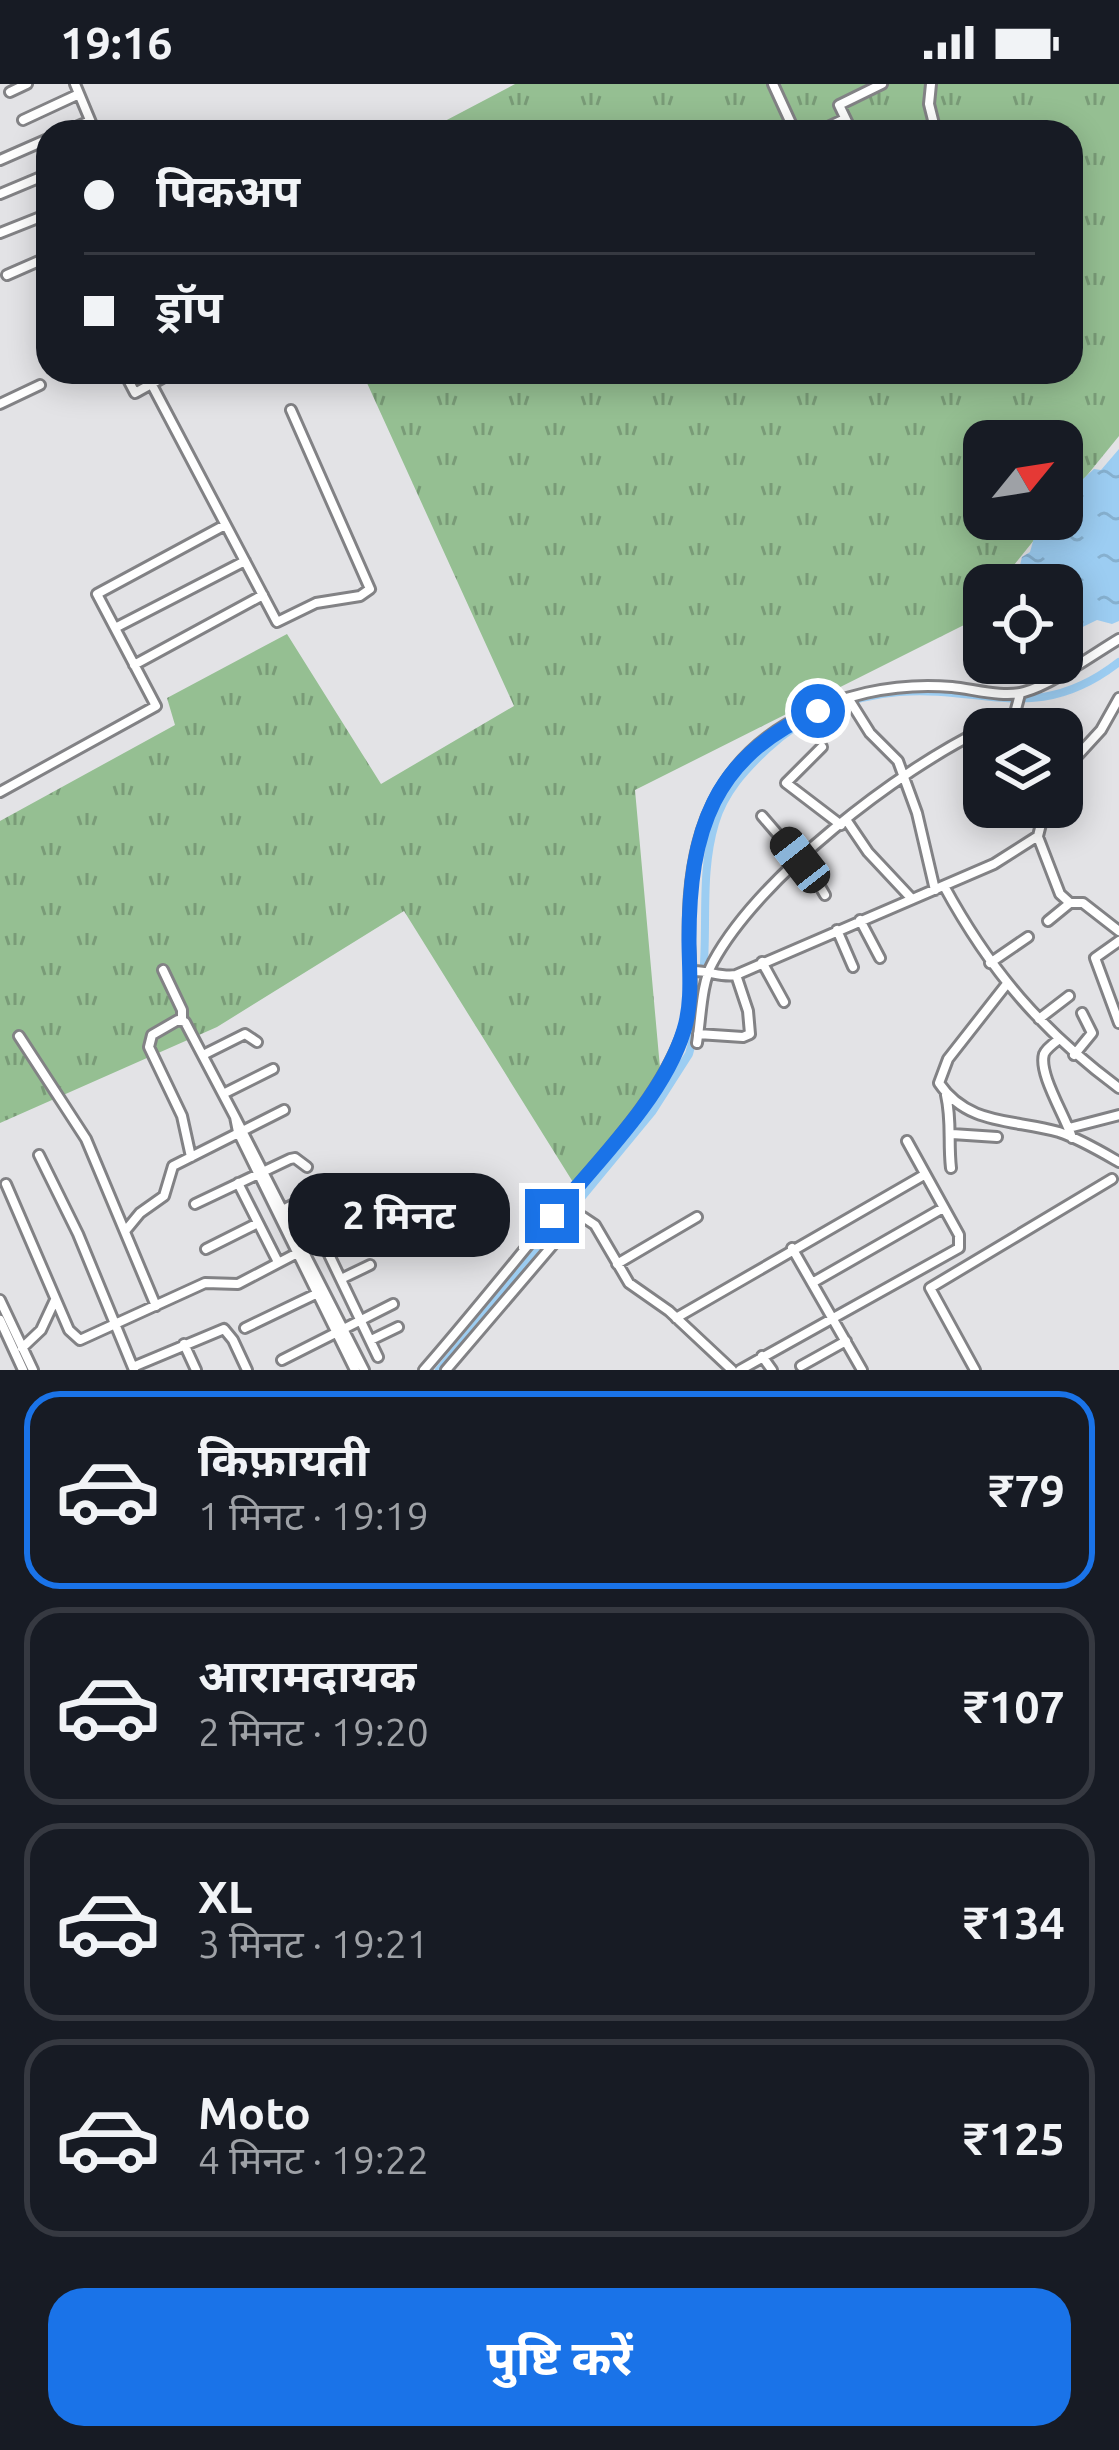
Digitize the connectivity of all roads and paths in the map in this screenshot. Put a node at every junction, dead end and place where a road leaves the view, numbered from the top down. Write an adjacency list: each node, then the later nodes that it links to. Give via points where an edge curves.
1 (27, 84): 6 (street)
2 (773, 84): 10 (street)
3 (882, 84): 7 (street, via 839,105)
4 (931, 84): 11 (street)
5 (77, 89): 8 (street); 9 (street)
6 (10, 92)
7 (845, 119)
8 (22, 120)
9 (89, 120)
10 (790, 120)
11 (933, 120)
12 (36, 144): 13 (street)
13 (0, 160)
14 (36, 179): 15 (street)
15 (0, 194)
16 (36, 219): 17 (street)
17 (0, 233)
18 (36, 262): 19 (street)
19 (7, 275)
20 (130, 384): 22 (street, via 135,393)
21 (40, 385): 23 (street)
22 (152, 385): 25 (street)
23 (0, 404)
24 (291, 410): 27 (street, via 370,589 277,622)
25 (225, 525): 26 (street); 28 (street, via 97,594)
26 (245, 561): 27 (street); 28 (street)
27 (263, 596): 30 (street)
28 (115, 628): 30 (street)
29 (1119, 639): 31 (street)
30 (134, 664): 39 (street, via 156,706)
31 (1020, 698): 33 (street, via 909,686); 34 (street)
32 (1119, 698): 37 (street)
33 (850, 701): 38 (street); 60 (street, via 788,723 752,750 712,798 697,842 689,940)
34 (1016, 708)
35 (963, 742): 38 (street)
36 (822, 747): 41 (street, via 786,783)
37 (1083, 748)
38 (905, 777): 41 (street); 45 (street)
39 (0, 792)
40 (762, 816): 44 (street)
41 (844, 823): 44 (street); 47 (street)
42 (1040, 828): 43 (street)
43 (1038, 836): 45 (street); 48 (street)
44 (801, 858): 46 (street); 60 (street)
45 (940, 888): 47 (street); 57 (street)
46 (825, 895)
47 (912, 899): 49 (street)
48 (1070, 902): 50 (street); 52 (street)
49 (860, 920): 51 (street); 55 (street)
50 (1048, 921)
51 (837, 930): 56 (street); 58 (street)
52 (1119, 931)
53 (1028, 937): 57 (street)
54 (1119, 941): 68 (street, via 1095,958)
55 (880, 958)
56 (762, 962): 61 (street); 64 (street)
57 (990, 963): 62 (street)
58 (853, 967)
59 (163, 970): 67 (street)
60 (702, 971): 61 (street); 61 (street, via 697,1039 750,1034); 139 (street, via 658,1086)
61 (736, 975)
62 (1006, 985): 66 (street); 77 (street, via 940,1073)
63 (1069, 996): 66 (street)
64 (784, 1002)
65 (1082, 1013): 73 (street, via 1092,1033)
66 (1039, 1019): 70 (street)
67 (182, 1020): 72 (street); 86 (street, via 152,1035 149,1047 182,1116)
68 (1119, 1023)
69 (19, 1036): 102 (street, via 86,1138)
70 (1058, 1040): 73 (street); 81 (street, via 1044,1059)
71 (257, 1042): 72 (street, via 245,1034)
72 (203, 1055): 76 (street)
73 (1074, 1055): 75 (street)
74 (273, 1069): 76 (street)
75 (1119, 1088)
76 (223, 1094): 80 (street)
77 (946, 1094): 81 (street, via 985,1120); 82 (street)
78 (284, 1110): 80 (street)
79 (1119, 1115): 81 (street)
80 (241, 1131): 86 (street); 90 (street)
81 (1070, 1133): 87 (street)
82 (950, 1134): 83 (street); 89 (street)
83 (997, 1137)
84 (908, 1141): 91 (street)
85 (38, 1155): 121 (street)
86 (191, 1157): 102 (street, via 172,1166 164,1196)
87 (1119, 1162)
88 (307, 1167): 90 (street, via 296,1158)
89 (951, 1168)
90 (262, 1172): 93 (street); 98 (street)
91 (925, 1174): 97 (street); 104 (street)
92 (1112, 1179): 144 (street, via 930,1288)
93 (238, 1183): 96 (street); 100 (street)
94 (6, 1184): 113 (street)
95 (322, 1189): 98 (street)
96 (195, 1204)
97 (943, 1208): 111 (street); 119 (street, via 961,1241 954,1253)
98 (281, 1211): 106 (street)
99 (697, 1216): 108 (street)
100 (258, 1223): 105 (street); 107 (street)
101 (349, 1226): 103 (street)
102 (124, 1231): 116 (street)
103 (322, 1240): 106 (street); 110 (street)
104 (792, 1248): 111 (street); 117 (street)
105 (206, 1250)
106 (301, 1251): 107 (street); 112 (street)
107 (278, 1262): 116 (street, via 238,1283 205,1283)
108 (617, 1264): 117 (street); 140 (street, via 595,1225 574,1220)
109 (370, 1265): 110 (street)
110 (341, 1280): 120 (street)
111 (812, 1283): 119 (street)
112 (321, 1292): 123 (street); 124 (street)
113 (56, 1299): 121 (street, via 80,1340); 128 (street)
114 (0, 1300): 128 (street)
115 (393, 1304): 120 (street)
116 (156, 1306): 121 (street)
117 (676, 1318): 141 (street)
118 (0, 1320): 134 (street)
119 (834, 1320): 126 (street); 129 (street)
120 (361, 1321): 124 (street); 125 (street)
121 (117, 1326): 133 (street)
122 (398, 1327): 125 (street)
123 (245, 1328)
124 (340, 1331): 131 (street); 138 (street)
125 (370, 1340): 130 (street)
126 (846, 1341): 132 (street); 143 (street)
127 (184, 1344): 133 (street); 136 (street); 137 (street, via 224,1329)
128 (22, 1348): 135 (street)
129 (762, 1356): 141 (street); 142 (street)
130 (378, 1357)
131 (282, 1360)
132 (801, 1366)
133 (134, 1369)
134 (23, 1370)
135 (33, 1370)
136 (196, 1370)
137 (247, 1370)
138 (359, 1370)
139 (424, 1370)
140 (446, 1370)
141 (736, 1370)
142 (772, 1370)
143 (862, 1370)
144 (975, 1370)

